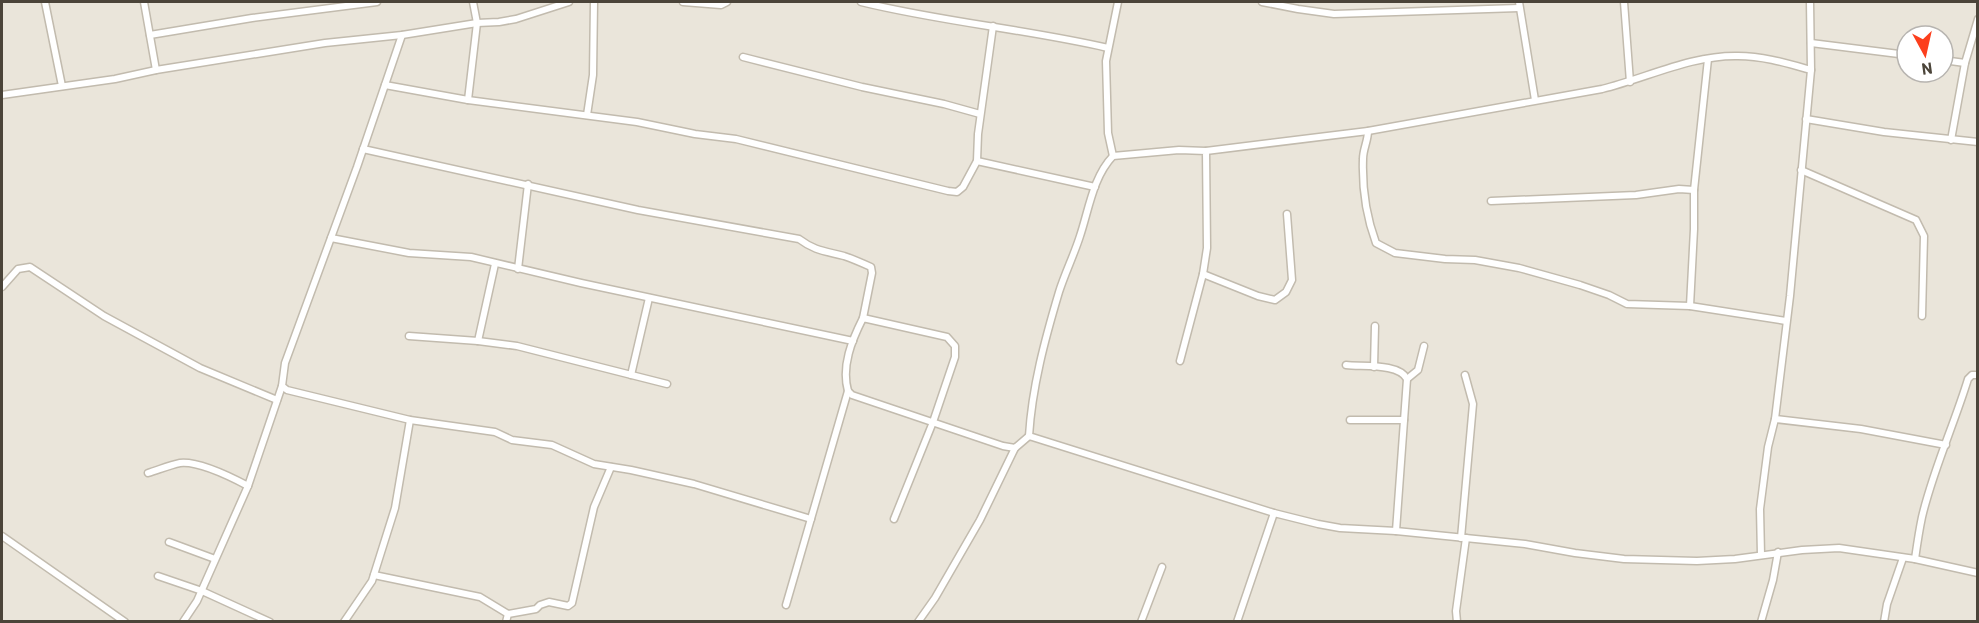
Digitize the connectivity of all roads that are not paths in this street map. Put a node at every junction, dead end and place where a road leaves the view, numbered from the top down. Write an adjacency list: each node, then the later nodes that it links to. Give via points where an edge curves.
1 (45, 2): 34 (street)
2 (144, 2): 21 (street)
3 (377, 2): 15 (street)
4 (473, 2): 19 (street)
5 (569, 2): 19 (street, via 516,19)
6 (594, 2): 39 (street)
7 (683, 2): 8 (street)
8 (727, 2)
9 (861, 2): 17 (street)
10 (899, 2): 17 (street)
11 (1118, 2): 24 (street)
12 (1262, 2): 16 (street, via 1334,14)
13 (1624, 2): 32 (street)
14 (1810, 2): 23 (street)
15 (354, 3): 21 (street)
16 (1519, 5): 37 (street)
17 (897, 10): 20 (street)
18 (1977, 19): 29 (street)
19 (477, 23): 22 (street); 36 (street)
20 (993, 26): 24 (street); 38 (street)
21 (150, 35): 30 (street)
22 (402, 35): 30 (street); 33 (street)
23 (1811, 43): 25 (street); 31 (street)
24 (1108, 48): 46 (street, via 1106,106)
25 (1895, 54)
26 (742, 57): 38 (street)
27 (1708, 58): 31 (street, via 1767,58); 32 (street); 51 (street)
28 (1955, 62): 29 (street)
29 (1965, 63): 42 (street)
30 (156, 70): 34 (street)
31 (1811, 70): 40 (street)
32 (1630, 82): 37 (street)
33 (386, 85): 36 (street); 44 (street)
34 (62, 86): 35 (street)
35 (2, 95)
36 (468, 99): 39 (street)
37 (1535, 100): 41 (street)
38 (980, 114): 47 (street)
39 (587, 115): 47 (street, via 736,139 948,191 957,192 963,187)
40 (1806, 119): 42 (street); 48 (street)
41 (1368, 131): 45 (street); 60 (street, via 1363,179 1368,220 1376,243 1395,253 1519,268 1580,285 1627,304)
42 (1951, 140): 43 (street)
43 (1977, 142)
44 (363, 149): 49 (street); 54 (street)
45 (1206, 151): 46 (street); 57 (street, via 1207,248)
46 (1113, 156): 50 (street)
47 (976, 161): 50 (street)
48 (1801, 170): 61 (street, via 1916,220 1924,236); 63 (street)
49 (528, 184): 56 (street); 62 (street, via 638,210 799,239 810,248 856,260 871,267 872,273)
50 (1095, 187): 85 (street, via 1040,363)
51 (1694, 190): 52 (street); 60 (street)
52 (1491, 201)
53 (1287, 214): 57 (street, via 1292,280 1286,292 1275,300)
54 (331, 238): 55 (street, via 409,253 471,257); 77 (street, via 285,363)
55 (495, 264): 56 (street); 67 (street)
56 (518, 269): 59 (street)
57 (1203, 274): 69 (street)
58 (2, 287): 79 (street, via 18,268 30,267 104,316 200,368)
59 (649, 298): 66 (street); 72 (street)
60 (1690, 306): 63 (street)
61 (1922, 316)
62 (863, 318): 66 (street); 84 (street, via 947,337 955,346 955,357)
63 (1786, 321): 80 (street)
64 (1375, 326): 71 (street)
65 (410, 336): 67 (street)
66 (853, 340): 78 (street, via 846,369)
67 (478, 341): 72 (street, via 517,346)
68 (1424, 346): 75 (street, via 1418,370)
69 (1180, 362)
70 (1346, 365): 71 (street)
71 (1374, 367): 75 (street, via 1395,369)
72 (631, 375): 76 (street)
73 (1465, 375): 96 (street, via 1473,404)
74 (1977, 375): 86 (street, via 1968,379)
75 (1407, 379): 83 (street)
76 (667, 384)
77 (282, 386): 79 (street); 81 (street)
78 (848, 391): 84 (street); 92 (street)
79 (277, 400): 90 (street)
80 (1775, 419): 86 (street, via 1861,429); 99 (street, via 1760,509)
81 (410, 420): 88 (street, via 552,445 587,462); 105 (street, via 395,508)
82 (1350, 420): 83 (street)
83 (1404, 420): 94 (street)
84 (933, 422): 87 (street); 93 (street)
85 (1029, 436): 87 (street); 91 (street)
86 (1946, 445): 102 (street, via 1922,517)
87 (1015, 448): 114 (street, via 973,533)
88 (611, 467): 92 (street, via 694,484); 109 (street, via 594,507 572,603 540,604 536,609)
89 (148, 473): 90 (street, via 192,463)
90 (248, 486): 101 (street)
91 (1274, 513): 94 (street, via 1340,528); 116 (street)
92 (811, 519): 108 (street)
93 (894, 519)
94 (1396, 531): 96 (street)
95 (2, 536): 110 (street)
96 (1464, 538): 99 (street, via 1624,559 1697,561); 117 (street)
97 (169, 542): 101 (street)
98 (1778, 552): 99 (street); 100 (street, via 1839,548); 118 (street)
99 (1761, 555)
100 (1903, 558): 102 (street); 119 (street)
101 (215, 559): 107 (street)
102 (1915, 559): 104 (street)
103 (1162, 567): 115 (street)
104 (1977, 573)
105 (374, 575): 109 (street, via 480,597); 113 (street)
106 (158, 576): 107 (street)
107 (202, 591): 111 (street); 112 (street)
108 (786, 605)
109 (507, 618)
110 (125, 621)
111 (183, 621)
112 (270, 621)
113 (344, 621)
114 (918, 621)
115 (1141, 621)
116 (1237, 621)
117 (1457, 621)
118 (1761, 621)
119 (1884, 621)

